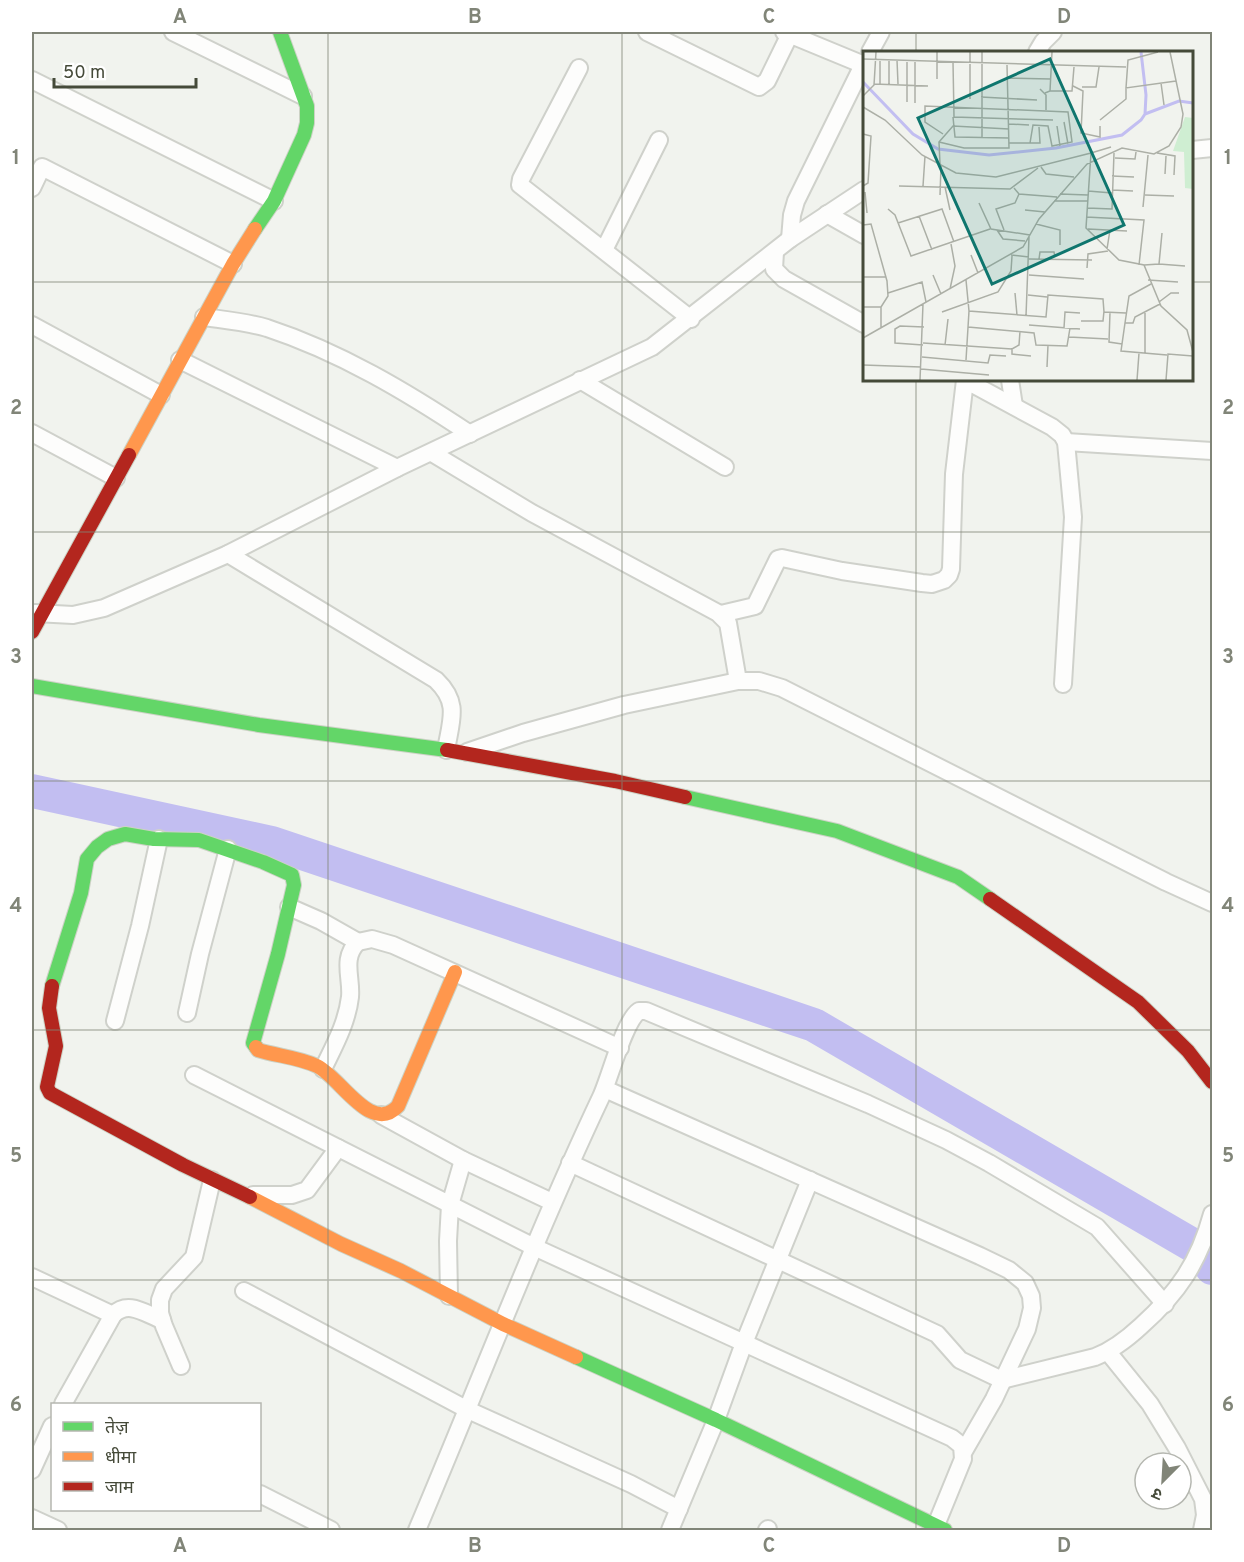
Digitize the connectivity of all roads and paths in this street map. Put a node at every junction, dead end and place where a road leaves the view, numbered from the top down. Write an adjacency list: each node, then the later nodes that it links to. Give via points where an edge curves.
1 (173, 32): 13 (street)
2 (280, 32): 13 (street)
3 (647, 32): 6 (street, via 759,87 768,81)
4 (881, 32): 7 (street)
5 (1053, 32): 8 (street)
6 (787, 33): 10 (street)
7 (872, 51)
8 (1037, 51)
9 (579, 68): 23 (street, via 520,185)
10 (863, 68)
11 (863, 70): 22 (street, via 796,201)
12 (32, 80): 19 (street)
13 (303, 96): 19 (street, via 308,114 304,135)
14 (659, 140): 23 (street)
15 (1212, 148): 16 (street)
16 (1193, 150)
17 (32, 188): 25 (street, via 42,167)
18 (863, 191): 20 (street)
19 (274, 201): 25 (street)
20 (827, 214): 21 (street); 22 (street)
21 (863, 234)
22 (790, 239): 24 (street)
23 (604, 250): 27 (street)
24 (775, 252): 27 (street); 28 (street, via 774,269 781,276)
25 (233, 264): 26 (street)
26 (204, 317): 30 (street); 38 (street, via 267,328 322,350 410,394)
27 (691, 319): 31 (street, via 658,344)
28 (863, 323)
29 (32, 325): 35 (street)
30 (180, 360): 35 (street); 43 (street)
31 (580, 381): 38 (street); 42 (street)
32 (965, 381): 47 (street, via 954,474 950,575 932,584 910,582 782,558 755,606)
33 (967, 381): 36 (street)
34 (1010, 381): 36 (street)
35 (161, 395): 44 (street)
36 (1014, 406): 39 (street, via 1057,430)
37 (32, 433): 44 (street)
38 (470, 434): 41 (street)
39 (1066, 442): 40 (street); 50 (street, via 1073,517)
40 (1212, 452)
41 (432, 453): 43 (street); 47 (street, via 539,517)
42 (725, 467)
43 (397, 468): 45 (street)
44 (116, 478): 46 (street)
45 (228, 554): 46 (street, via 92,612); 52 (street, via 436,680 451,699)
46 (36, 613): 48 (street)
47 (721, 614): 49 (street, via 728,623)
48 (32, 632)
49 (738, 681): 53 (street, via 624,705); 56 (street, via 759,681 782,688)
50 (1063, 684)
51 (32, 686): 52 (street, via 259,725)
52 (446, 750): 53 (street)
53 (465, 752): 65 (street, via 837,831 958,877 1138,1002 1188,1051)
54 (159, 839): 55 (street, via 199,840); 61 (street); 71 (street, via 118,835 97,847 87,859 49,997 48,1013 56,1046 47,1087 50,1093)
55 (228, 849): 57 (street, via 292,875); 60 (street)
56 (1212, 903)
57 (289, 907): 58 (street); 63 (street, via 253,1043 258,1050 302,1059)
58 (358, 942): 59 (street, via 372,939 393,945); 63 (street, via 348,962 347,1010)
59 (455, 972): 62 (street); 67 (street, via 398,1106 393,1113)
60 (187, 1013)
61 (115, 1021)
62 (620, 1048): 66 (street); 82 (street, via 633,1016 642,1010 946,1140 1097,1227)
63 (323, 1069): 67 (street, via 358,1104)
64 (194, 1075): 68 (street)
65 (1212, 1082)
66 (605, 1089): 70 (street); 72 (street)
67 (381, 1115): 69 (street)
68 (338, 1148): 73 (street, via 301,1193); 75 (street)
69 (464, 1160): 74 (street); 75 (street)
70 (570, 1163): 74 (street); 78 (street)
71 (212, 1180): 73 (street); 84 (street, via 194,1257 164,1289 160,1300)
72 (810, 1180): 78 (street); 89 (street, via 980,1256 1025,1283 1032,1308 1027,1329)
73 (243, 1195): 81 (street)
74 (552, 1202): 77 (street)
75 (450, 1204): 77 (street); 81 (street)
76 (1212, 1220): 82 (street, via 1201,1250)
77 (534, 1246): 85 (street); 86 (street)
78 (777, 1261): 86 (street); 89 (street, via 941,1335 960,1360)
79 (32, 1277): 83 (street)
80 (244, 1291): 91 (street)
81 (449, 1296): 85 (street)
82 (1166, 1304): 87 (street)
83 (113, 1315): 84 (street, via 129,1307); 90 (street)
84 (162, 1320): 88 (street)
85 (503, 1324): 91 (street); 92 (street)
86 (744, 1343): 92 (street); 94 (street, via 952,1438)
87 (1108, 1352): 89 (street); 104 (street, via 1150,1404 1177,1448 1203,1499)
88 (181, 1366)
89 (1002, 1380): 94 (street)
90 (64, 1403)
91 (468, 1410): 97 (street); 102 (street)
92 (716, 1420): 97 (street); 99 (street)
93 (51, 1428): 95 (street)
94 (964, 1451): 99 (street)
95 (32, 1470)
96 (261, 1495): 101 (street)
97 (679, 1509): 103 (street)
98 (32, 1518): 100 (street)
99 (939, 1529)
100 (55, 1530)
101 (331, 1530)
102 (417, 1530)
103 (670, 1530)
104 (1202, 1530)

